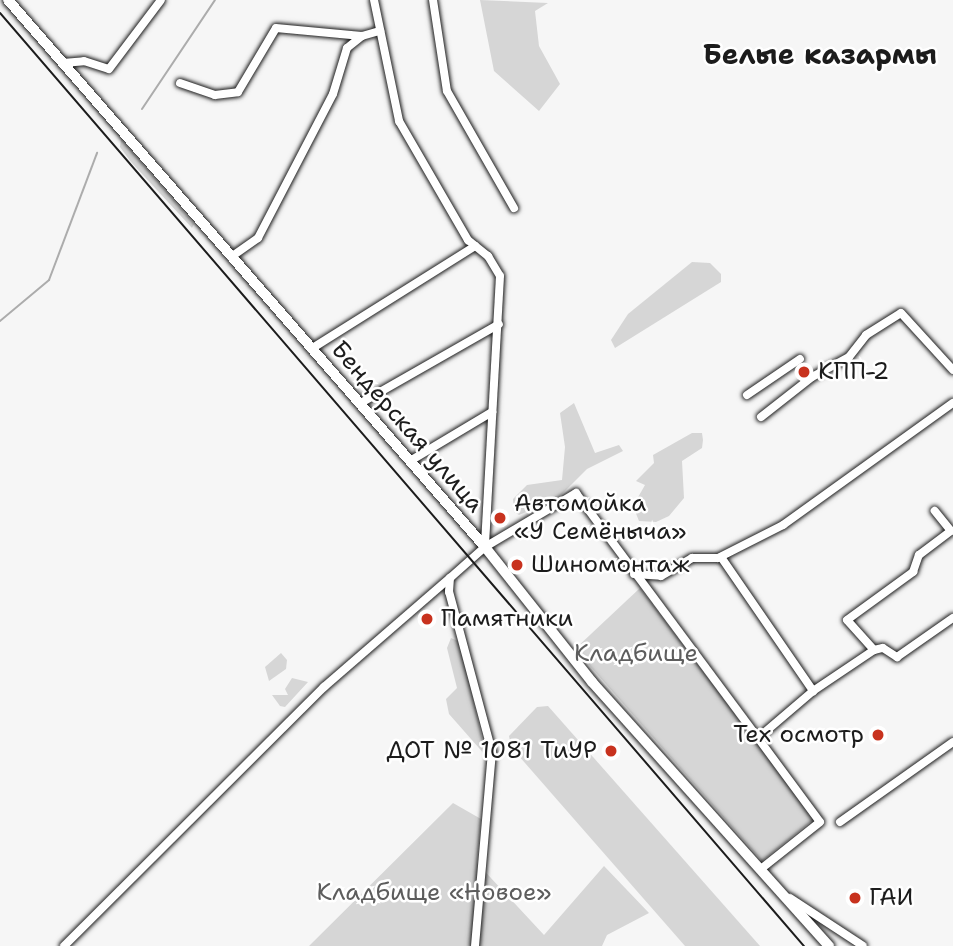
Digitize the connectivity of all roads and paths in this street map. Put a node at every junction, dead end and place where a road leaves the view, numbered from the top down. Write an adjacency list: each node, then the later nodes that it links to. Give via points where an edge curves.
1 (8, 0): 7 (main road, Бендерская улица)
2 (161, 0): 7 (street, via 109,69 84,61)
3 (374, 0): 5 (street)
4 (433, 0): 9 (street, via 447,91)
5 (380, 31): 6 (street); 10 (street, via 399,121)
6 (362, 36): 8 (street, via 276,28 238,92 215,94); 11 (street, via 347,48 333,94 257,238)
7 (62, 63): 11 (main road, Бендерская улица)
8 (180, 83)
9 (514, 208)
10 (475, 246): 12 (street, via 500,276); 13 (street)
11 (231, 257): 13 (main road, Бендерская улица)
12 (499, 324): 18 (street); 19 (street)
13 (311, 349): 18 (main road, Бендерская улица)
14 (800, 359): 16 (street)
15 (953, 370): 20 (street, via 901,313 866,335 849,358 812,377)
16 (747, 395)
17 (953, 403): 24 (street, via 810,507)
18 (359, 404): 21 (main road, Бендерская улица)
19 (492, 412): 21 (street); 23 (street)
20 (761, 417)
21 (410, 461): 23 (main road, Бендерская улица)
22 (935, 512): 28 (street, via 951,531 919,555 913,572 847,620)
23 (485, 547): 25 (street, via 576,493); 26 (street); 33 (main road, Бендерская улица, via 592,682)
24 (721, 557): 25 (street, via 692,558 661,576); 29 (street)
25 (634, 574): 30 (street)
26 (450, 578): 35 (street, via 324,687); 36 (street, via 449,592 492,752)
27 (953, 618): 28 (street, via 897,657 883,648)
28 (874, 650): 29 (street)
29 (813, 691): 30 (street)
30 (758, 738): 33 (street, via 820,822)
31 (953, 742): 32 (street)
32 (840, 822)
33 (761, 869): 34 (main road, Бендерская улица)
34 (780, 891): 37 (main road, Бендерская улица); 38 (street)
35 (64, 946)
36 (475, 946)
37 (829, 946)
38 (863, 946)

